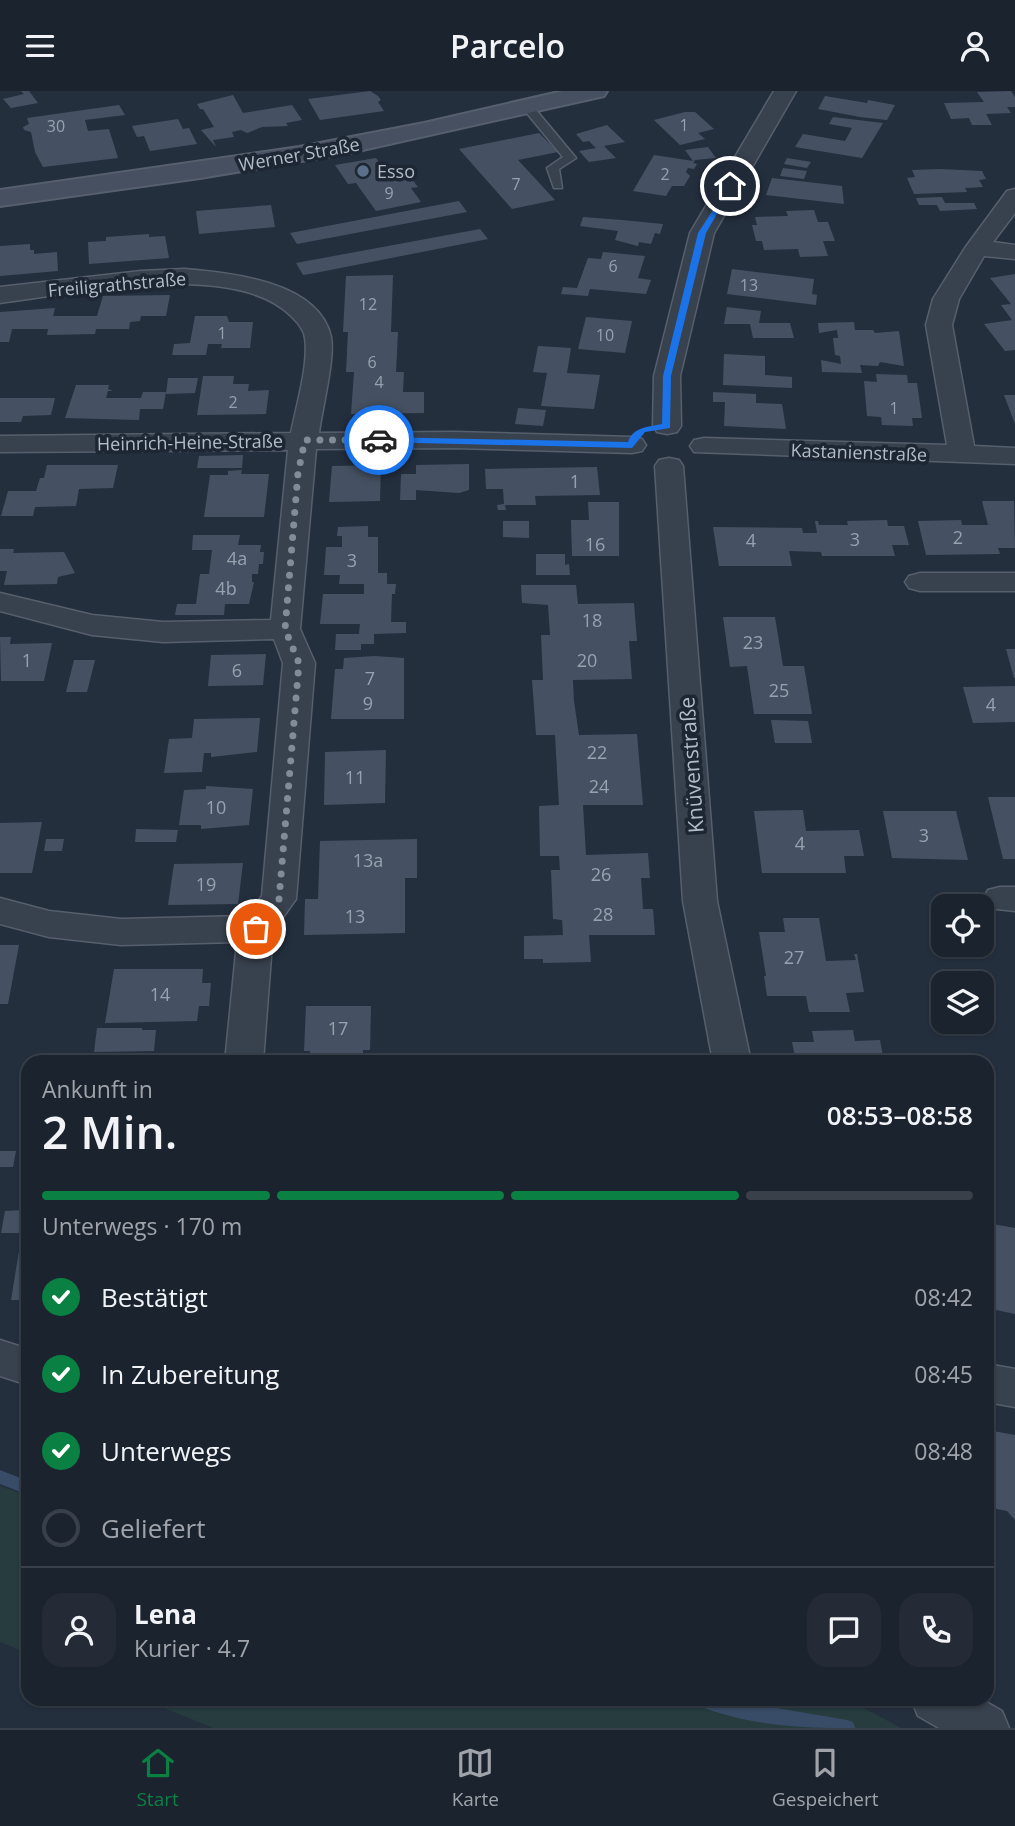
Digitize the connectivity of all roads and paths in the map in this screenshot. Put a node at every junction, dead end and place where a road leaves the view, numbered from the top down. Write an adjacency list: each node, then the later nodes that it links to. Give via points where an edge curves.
1 (595, 91): 3 (main road, Werner Straße)
2 (785, 91): 10 (street, via 702,233 667,376)
3 (527, 106): 4 (lane, via 570,158 553,168); 6 (main road, Werner Straße, via 268,160)
4 (558, 186)
5 (1015, 196): 7 (street)
6 (0, 198)
7 (977, 248): 8 (street); 15 (street, via 946,299 939,325)
8 (1015, 252)
9 (0, 295): 11 (street, Freiligrathstraße, via 184,276 225,279 273,292 311,321 318,338)
10 (667, 426): 13 (street, via 643,430); 14 (street, via 693,432)
11 (305, 440): 12 (street, Heinrich-Heine-Straße); 13 (street, Heinrich-Heine-Straße); 21 (street, Freiligrathstraße)
12 (0, 444)
13 (632, 445): 17 (street, via 640,459)
14 (704, 446): 15 (street, Kastanienstraße); 17 (street, via 695,460)
15 (962, 455): 16 (street, Kastanienstraße)
16 (1015, 456)
17 (669, 465): 25 (street, Knüvenstraße, via 700,901)
18 (920, 582): 19 (street)
19 (1015, 582)
20 (0, 602): 21 (street, via 92,625 163,632)
21 (285, 629): 23 (street, via 299,663 279,899)
22 (0, 911): 23 (street, via 49,924 121,932)
23 (256, 929): 24 (street)
24 (245, 1055)
25 (731, 1055)
26 (0, 1359): 27 (street)
27 (21, 1365)
28 (994, 1384): 29 (street)
29 (1015, 1388)
30 (947, 1706): 31 (street)
31 (985, 1728)

